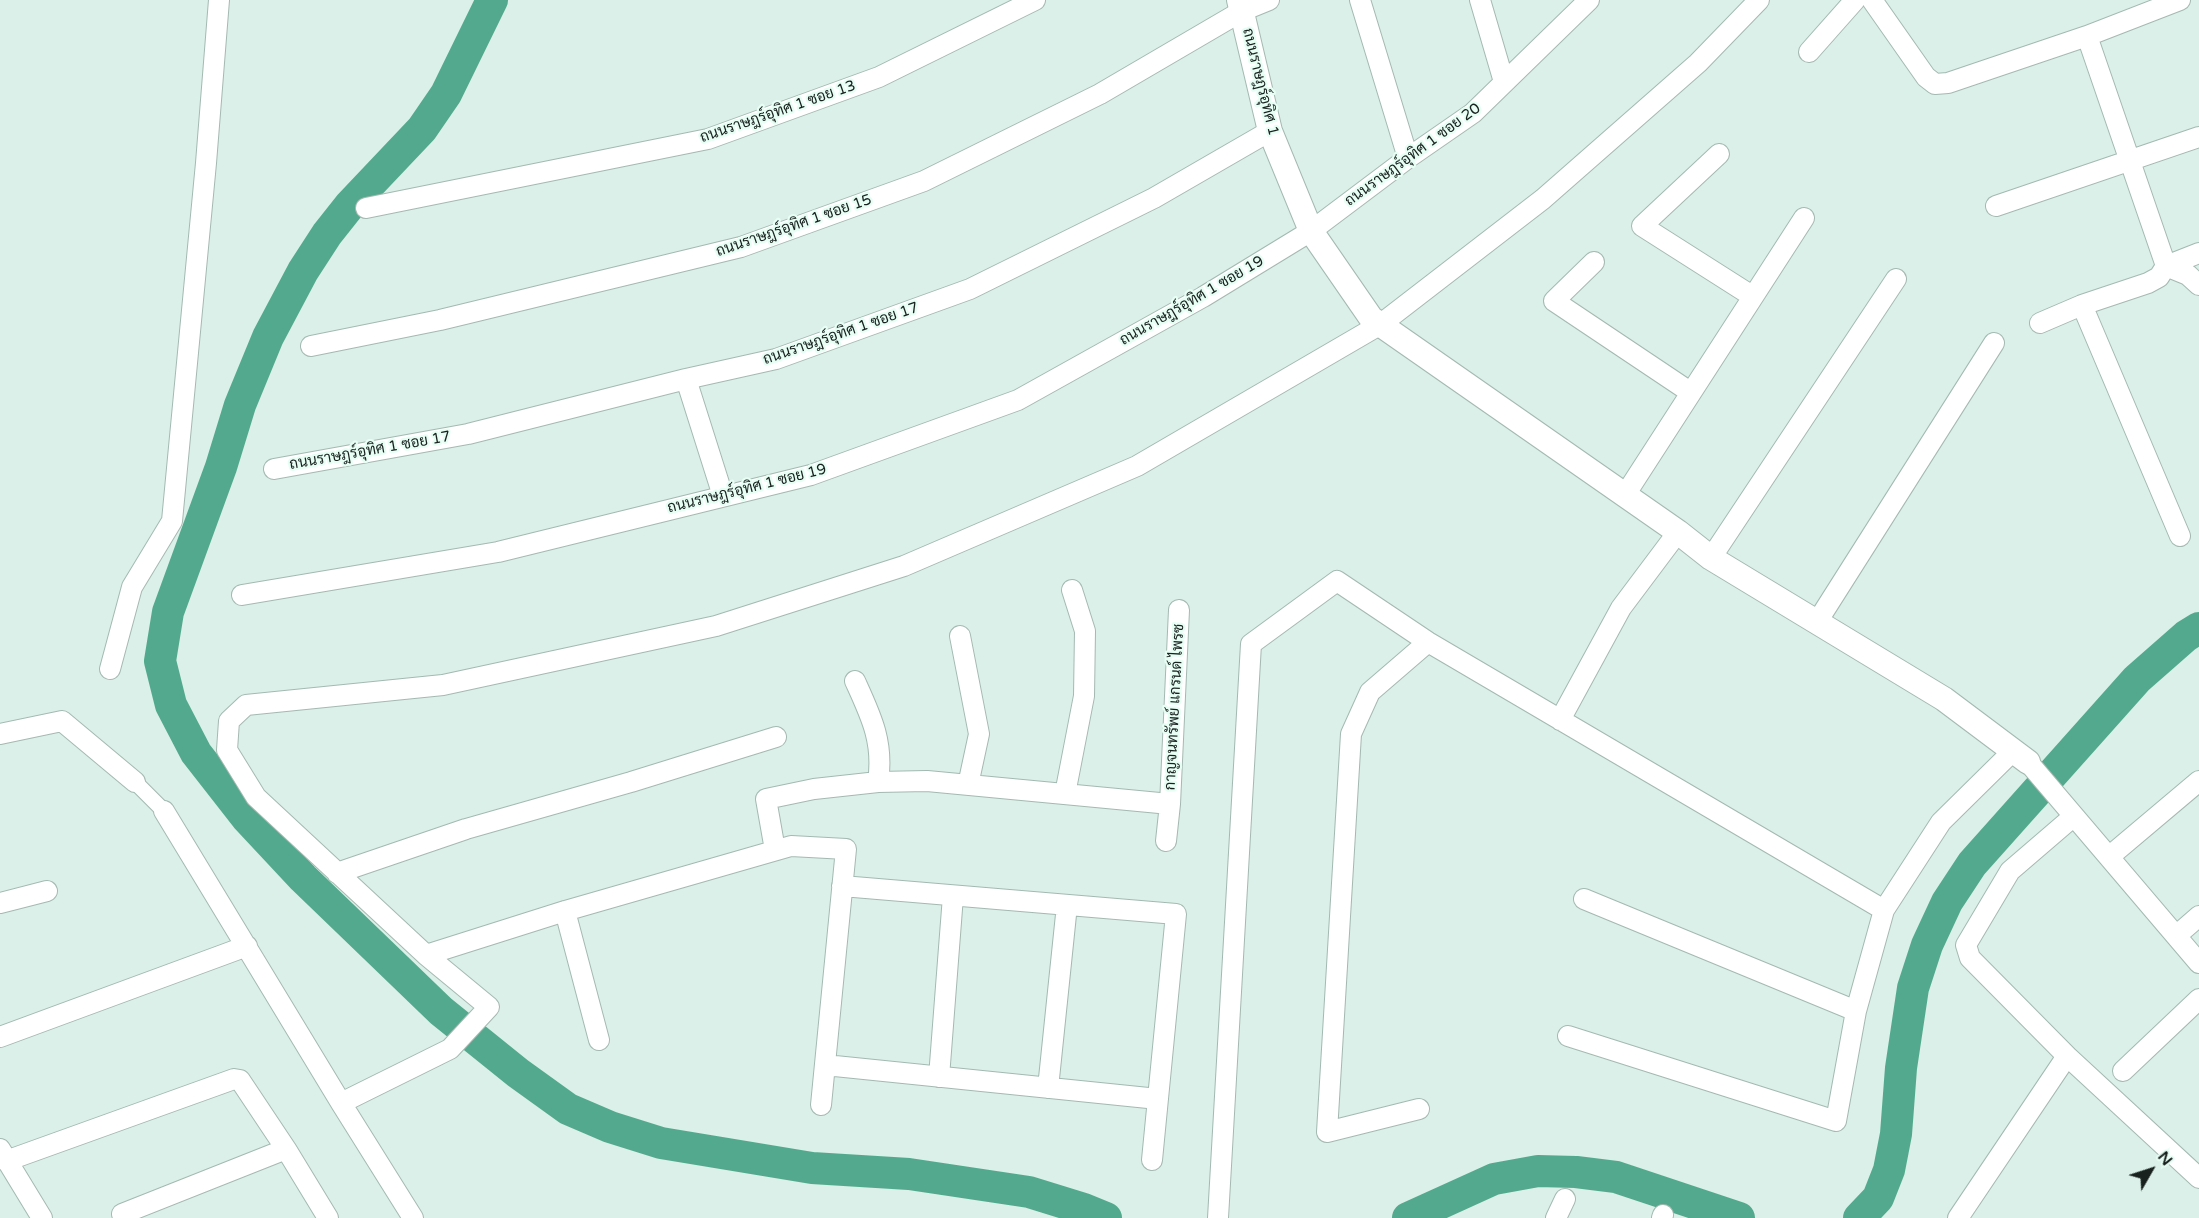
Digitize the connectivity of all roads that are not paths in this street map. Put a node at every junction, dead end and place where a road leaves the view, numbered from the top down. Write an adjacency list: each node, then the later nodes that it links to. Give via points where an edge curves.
1 (219, 0): 49 (street, via 172,521 132,587)
2 (1035, 0): 21 (street, ถนนราษฎร์อุทิศ 1 ซอย 13, via 879,77 708,139)
3 (1269, 0): 11 (street, ถนนราษฎร์อุทิศ 1 ซอย 15)
4 (1359, 0): 18 (street)
5 (1480, 0): 14 (street)
6 (1589, 0): 14 (street, ถนนราษฎร์อุทิศ 1 ซอย 20)
7 (1759, 0): 32 (street, via 1698,63 1543,200)
8 (1855, 0): 13 (street)
9 (1872, 0): 12 (street, via 1935,84)
10 (2180, 0): 12 (street)
11 (1241, 5): 15 (street, ถนนราษฎร์อุทิศ 1); 34 (street, ถนนราษฎร์อุทิศ 1 ซอย 15, via 1100,94 924,181 752,243 452,317)
12 (2087, 36): 19 (street)
13 (1809, 52)
14 (1504, 82): 18 (street, ถนนราษฎร์อุทิศ 1 ซอย 20, via 1473,113)
15 (1270, 131): 23 (street, ถนนราษฎร์อุทิศ 1); 35 (street, ถนนราษฎร์อุทิศ 1 ซอย 17, via 1154,198 970,289 776,359)
16 (2199, 136): 19 (street)
17 (1719, 154): 29 (street, via 1642,226)
18 (1408, 158): 23 (street, ถนนราษฎร์อุทิศ 1 ซอย 20)
19 (2130, 161): 20 (street); 26 (street)
20 (1996, 206)
21 (366, 208)
22 (1804, 218): 29 (street)
23 (1311, 231): 32 (street, ถนนราษฎร์อุทิศ 1, via 1371,318); 39 (street, ถนนราษฎร์อุทิศ 1 ซอย 19, via 1203,297 1018,400 811,475)
24 (2199, 253): 26 (street)
25 (1594, 262): 36 (street, via 1554,301)
26 (2166, 266): 28 (street, via 2188,275); 30 (street, via 2159,277 2148,283)
27 (1896, 279): 42 (street)
28 (2199, 285)
29 (1752, 296): 36 (street)
30 (2082, 305): 31 (street); 41 (street)
31 (2040, 323)
32 (1381, 324): 38 (street, ถนนราษฎร์อุทิศ 1); 66 (street, via 1137,466 904,566 716,626 443,685 246,705 229,721 227,750 256,797)
33 (1994, 344): 46 (street)
34 (311, 346)
35 (686, 379): 37 (street, ถนนราษฎร์อุทิศ 1 ซอย 17, via 468,434); 39 (street)
36 (1690, 392): 38 (street)
37 (274, 469)
38 (1625, 495): 40 (street, ถนนราษฎร์อุทิศ 1)
39 (723, 496): 44 (street, ถนนราษฎร์อุทิศ 1 ซอย 19, via 498,552)
40 (1678, 532): 42 (street, ถนนราษฎร์อุทิศ 1); 51 (street, via 1621,608)
41 (2181, 536)
42 (1711, 558): 46 (street, ถนนราษฎร์อุทิศ 1)
43 (1072, 590): 59 (street, via 1084,631 1084,696)
44 (242, 595)
45 (1179, 610): 60 (street, กาญจนทรัพย์ แกรนด์ ไพรซ)
46 (1817, 622): 54 (street, ถนนราษฎร์อุทิศ 1, via 1944,699)
47 (960, 636): 58 (street, via 979,734)
48 (1428, 642): 51 (street); 93 (street, via 1370,692 1351,734 1327,1132); 103 (street, via 1337,581 1251,644)
49 (110, 669)
50 (855, 681): 57 (street, via 874,723 881,761)
51 (1560, 720): 73 (street)
52 (0, 734): 56 (street, via 62,721)
53 (776, 737): 66 (street, via 466,829)
54 (2021, 757): 62 (street); 73 (street, via 1941,822)
55 (2199, 781): 65 (street)
56 (135, 782): 61 (street)
57 (878, 782): 58 (street, กาญจนทรัพย์ แกรนด์ ไพรซ); 64 (street, กาญจนทรัพย์ แกรนด์ ไพรซ, via 766,799)
58 (968, 785): 59 (street, กาญจนทรัพย์ แกรนด์ ไพรซ)
59 (1065, 794): 60 (street, กาญจนทรัพย์ แกรนด์ ไพรซ)
60 (1170, 804): 63 (street, กาญจนทรัพย์ แกรนด์ ไพรซ)
61 (164, 811): 77 (street)
62 (2074, 816): 65 (street); 85 (street, via 2010,871 1966,945 1970,958)
63 (1166, 841)
64 (775, 850): 67 (street, via 791,846 846,849); 74 (street)
65 (2110, 856): 76 (street)
66 (337, 873): 78 (street)
67 (842, 886): 69 (street); 86 (street)
68 (47, 891): 71 (street)
69 (953, 896): 72 (street); 88 (street)
70 (1584, 899): 81 (street)
71 (0, 903)
72 (1067, 905): 89 (street); 90 (street, via 1176,914)
73 (1884, 910): 81 (street)
74 (565, 911): 78 (street); 84 (street)
75 (2199, 916): 76 (street)
76 (2176, 936): 79 (street)
77 (247, 946): 83 (street); 91 (street)
78 (426, 955): 91 (street, via 489,1007 450,1049)
79 (2199, 963)
80 (2199, 999): 87 (street)
81 (1856, 1011): 82 (street, via 1836,1121)
82 (1568, 1036)
83 (0, 1037)
84 (599, 1040)
85 (2067, 1056): 97 (street); 105 (street)
86 (825, 1065): 88 (street); 92 (street)
87 (2123, 1071)
88 (939, 1077): 89 (street)
89 (1048, 1088): 90 (street)
90 (1158, 1099): 96 (street)
91 (341, 1103): 102 (street)
92 (821, 1105)
93 (1419, 1109)
94 (286, 1149): 95 (street, via 240,1080 234,1079); 99 (street); 101 (street)
95 (3, 1155): 100 (street)
96 (1152, 1160)
97 (2199, 1178)
98 (1565, 1199): 104 (street)
99 (122, 1215)
100 (42, 1218)
101 (328, 1218)
102 (413, 1218)
103 (1218, 1218)
104 (1556, 1218)
105 (1958, 1218)

